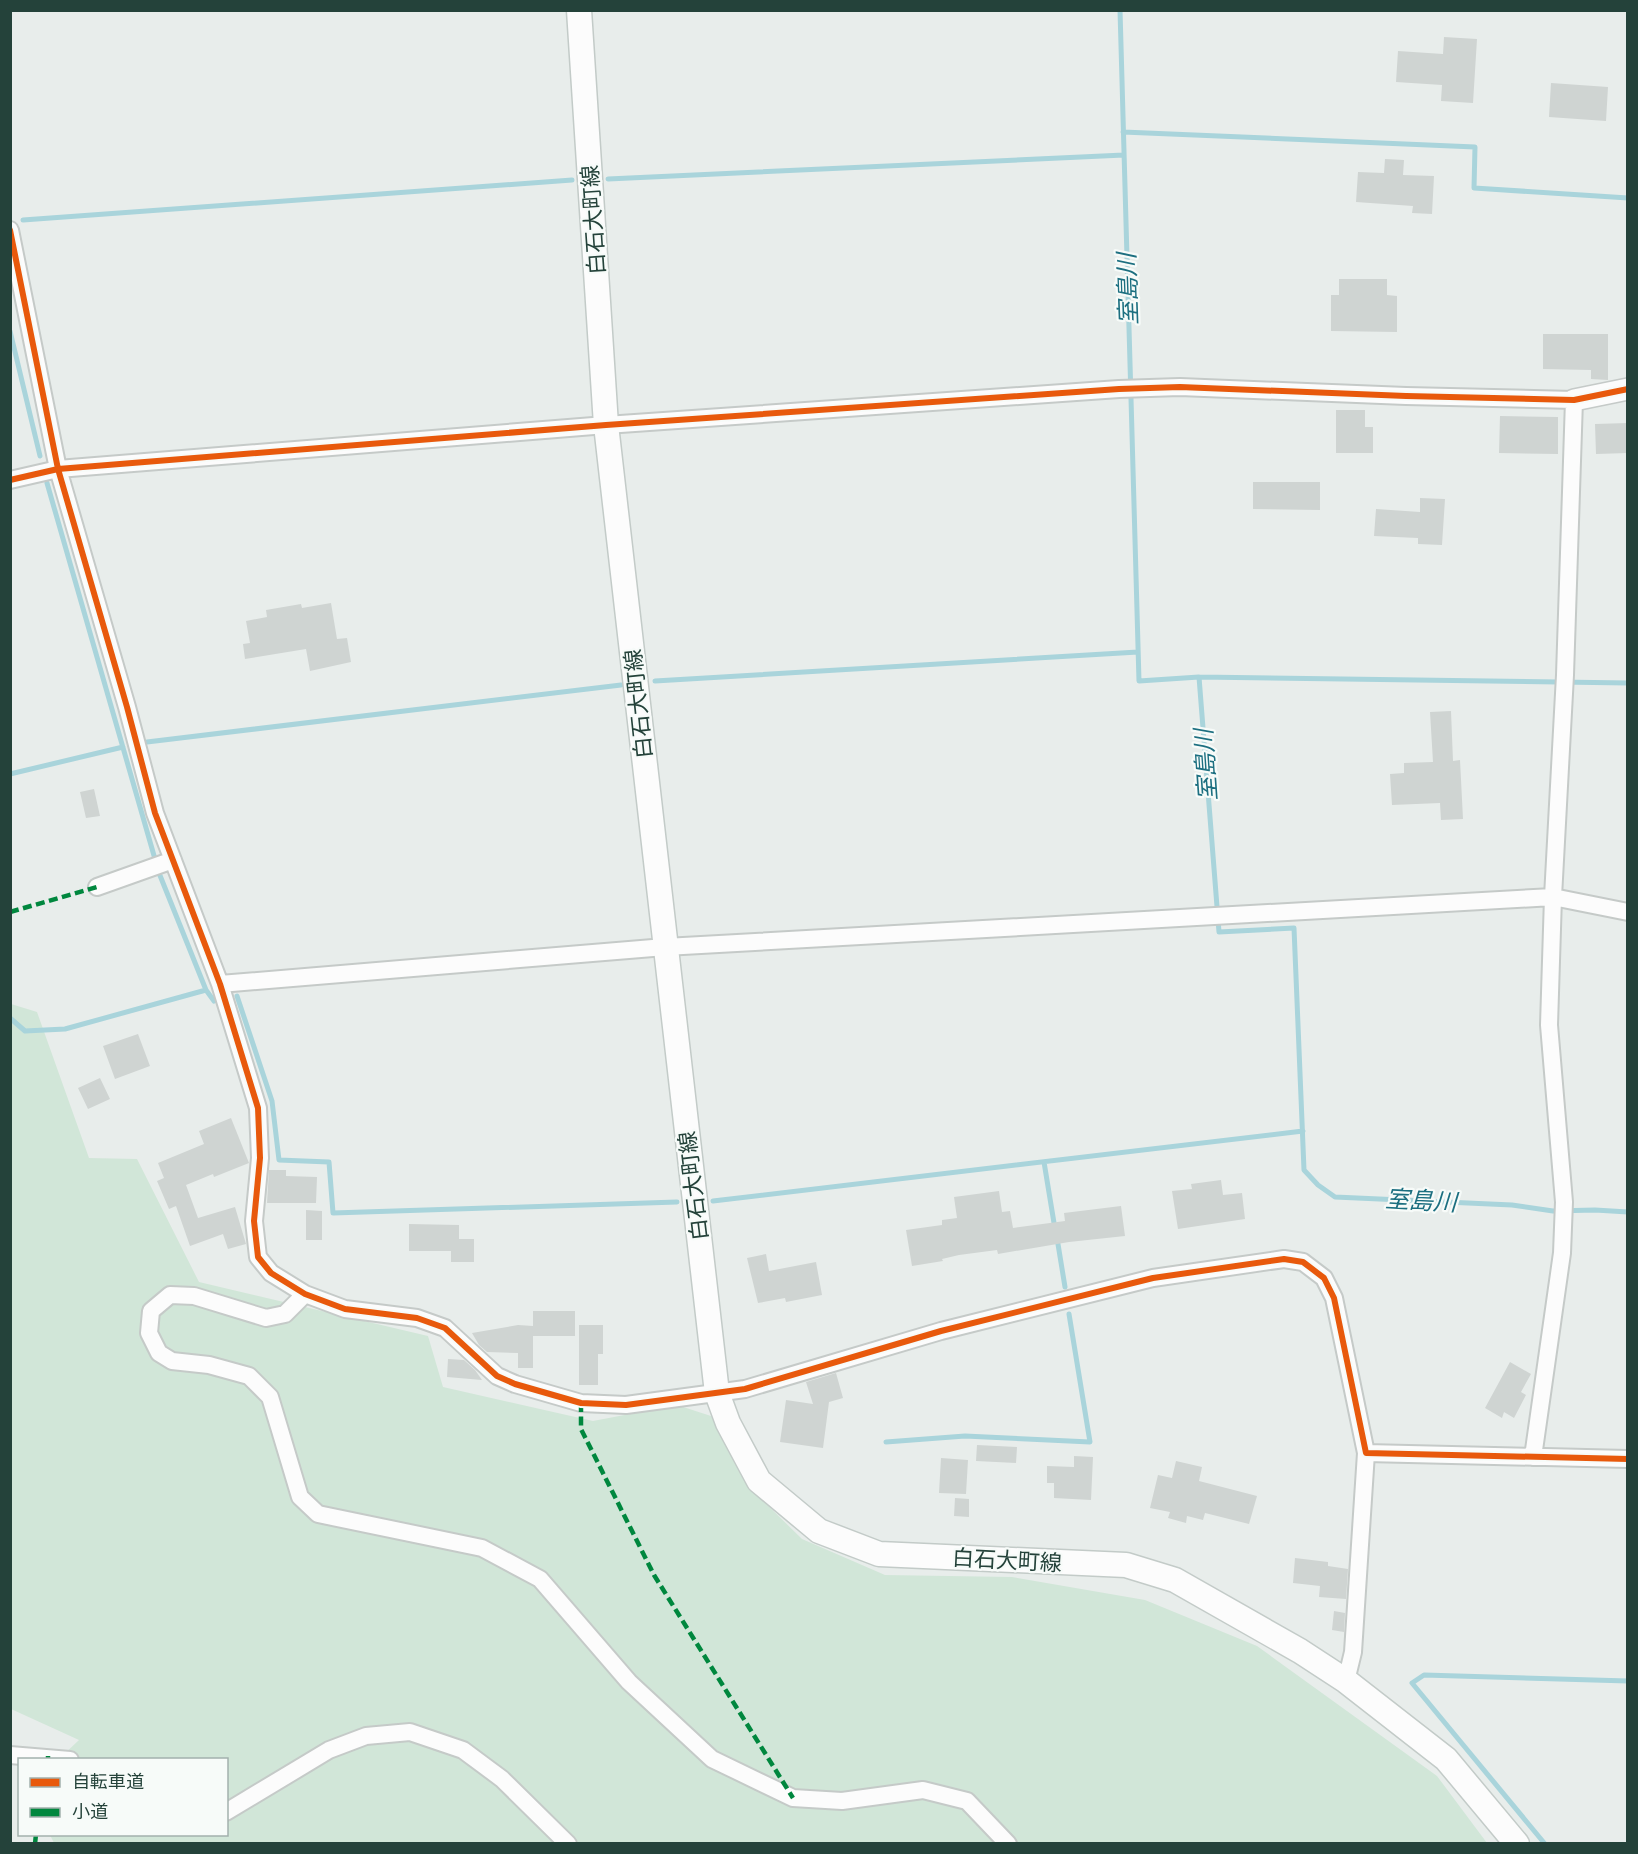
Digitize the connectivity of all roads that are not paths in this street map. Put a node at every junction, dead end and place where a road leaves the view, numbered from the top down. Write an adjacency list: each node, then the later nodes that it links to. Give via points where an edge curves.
1 (579, 10): 5 (main road, 白石大町線)
2 (10, 230): 6 (street)
3 (1628, 389): 4 (street)
4 (1574, 400): 5 (street, via 1180,387); 10 (street)
5 (606, 424): 6 (street); 12 (main road, 白石大町線)
6 (58, 469): 7 (street); 8 (street, via 155,813)
7 (10, 480)
8 (162, 864): 9 (street); 13 (street)
9 (97, 887)
10 (1553, 897): 11 (street); 12 (street); 17 (street, via 1549,1025 1564,1202 1562,1253)
11 (1628, 912)
12 (665, 947): 13 (street); 15 (main road, 白石大町線)
13 (220, 984): 14 (street, via 258,1108 260,1158 254,1221 258,1257 271,1273)
14 (304, 1294): 15 (street, via 345,1309 417,1318 445,1328 497,1376 581,1403 626,1405); 24 (street, via 285,1314 266,1317 194,1296 170,1295 152,1311 149,1333 159,1353 172,1361 209,1365 249,1376 270,1397 300,1497 318,1514 482,1548 540,1579 629,1682 712,1759 793,1798 842,1801 923,1790 967,1802)
15 (717, 1393): 16 (street, via 746,1389 940,1331 1154,1278 1284,1259 1304,1262 1324,1278 1334,1298); 19 (main road, 白石大町線, via 759,1481 819,1531 879,1554 1126,1565 1175,1580)
16 (1366, 1454): 17 (street); 19 (street, via 1353,1652)
17 (1533, 1457): 18 (street)
18 (1628, 1459)
19 (1346, 1681): 25 (main road, 白石大町線, via 1446,1760)
20 (10, 1755): 21 (street)
21 (46, 1758)
22 (228, 1811): 23 (street, via 329,1750 366,1736 410,1732 463,1750 502,1779)
23 (568, 1844)
24 (1008, 1844)
25 (1517, 1844)

